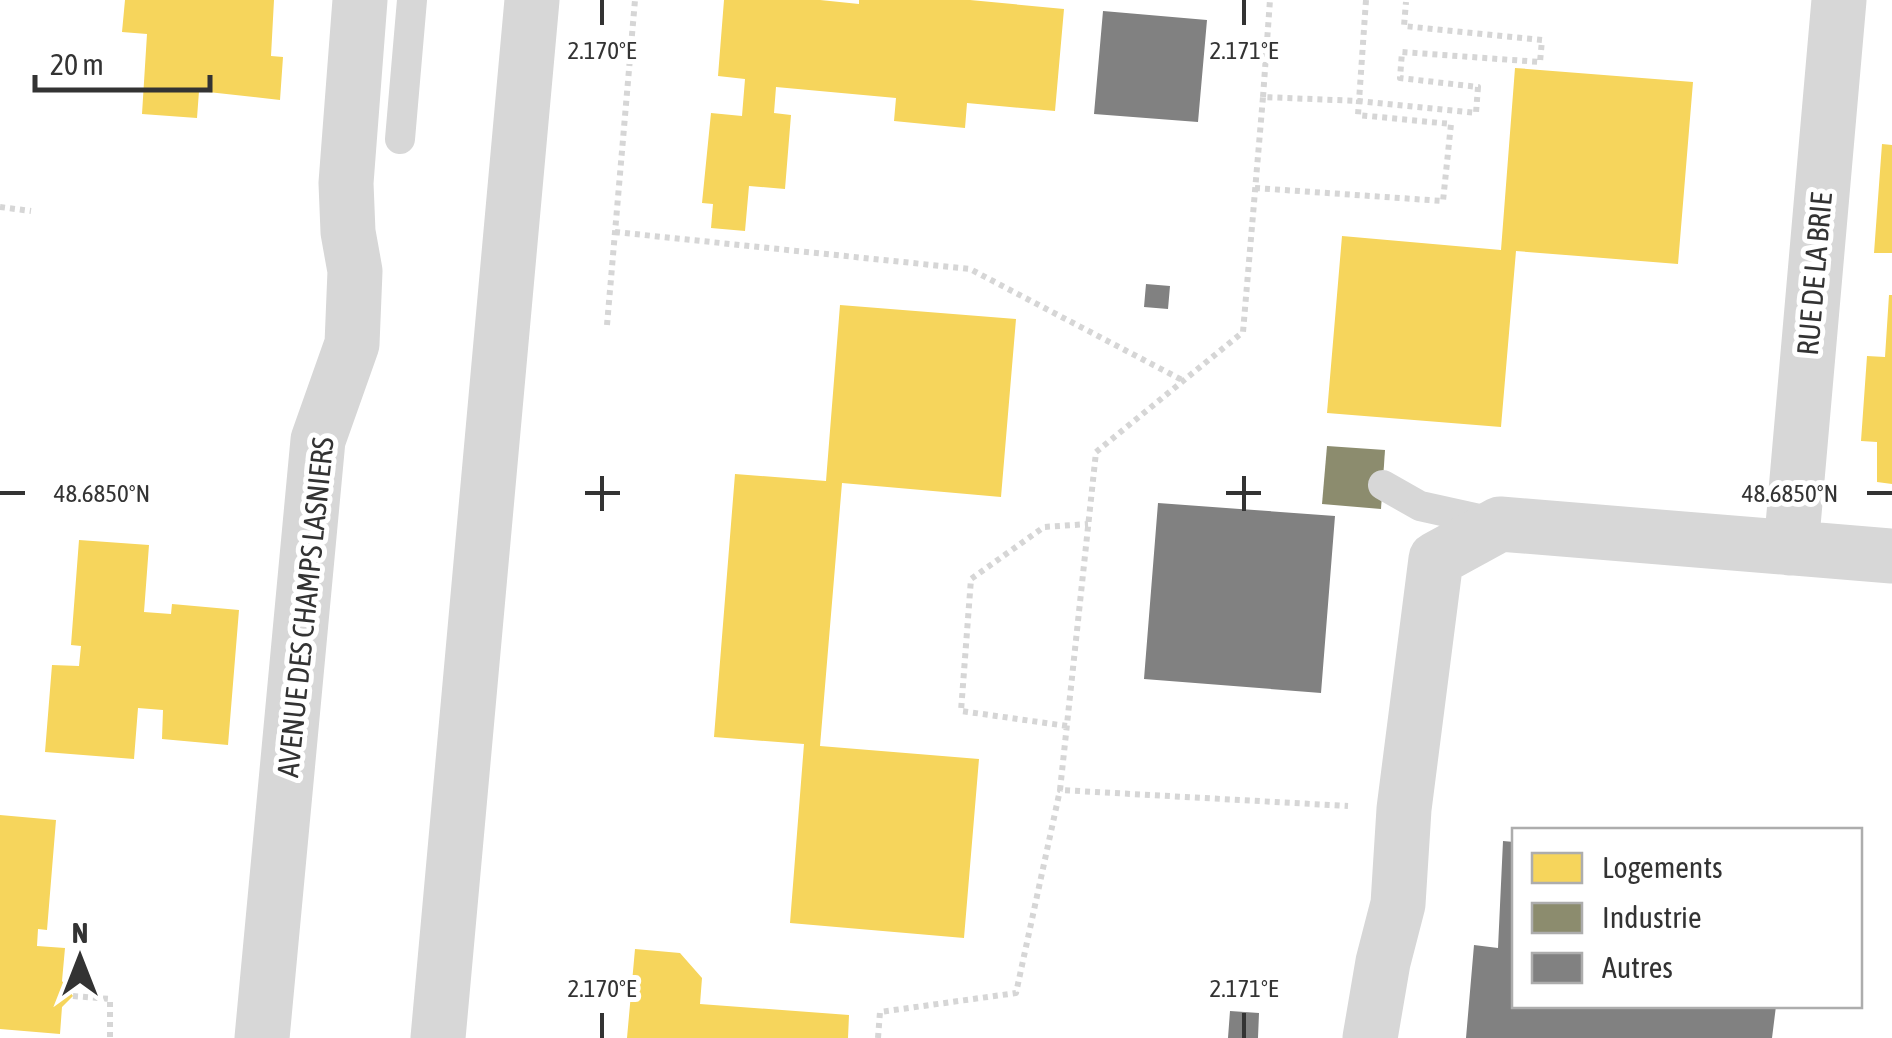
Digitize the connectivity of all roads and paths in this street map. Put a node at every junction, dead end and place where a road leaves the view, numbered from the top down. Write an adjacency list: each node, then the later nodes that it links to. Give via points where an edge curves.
1 (360, 0): 28 (street, AVENUE DES CHAMPS LASNIERS, via 346,183 355,271 352,344 318,440)
2 (412, 0): 11 (lane)
3 (532, 0): 29 (street)
4 (635, 0): 15 (path)
5 (1270, 0): 9 (path)
6 (1366, 0): 10 (path)
7 (1838, 0): 21 (street, RUE DE LA BRIE)
8 (1406, 2): 10 (path, via 1404,26 1542,40 1540,62 1402,52 1400,78 1478,87 1476,113)
9 (1262, 97): 10 (path); 12 (path)
10 (1360, 100): 12 (path, via 1358,115 1451,124 1443,201)
11 (400, 139)
12 (1256, 188): 17 (path, via 1243,332)
13 (0, 207): 14 (path)
14 (31, 211)
15 (615, 232): 16 (path); 17 (path, via 970,269)
16 (607, 326)
17 (1184, 380): 19 (path, via 1096,452)
18 (1382, 485): 20 (lane, via 1420,506)
19 (1088, 524): 23 (path); 23 (path, via 1044,527 971,579 961,711)
20 (1500, 524): 21 (street); 25 (street, via 1436,559)
21 (1790, 548): 22 (street)
22 (1892, 556)
23 (1067, 726): 24 (path)
24 (1060, 790): 25 (path); 30 (path, via 1016,993 880,1012)
25 (1404, 809): 31 (street, via 1398,904)
26 (73, 996): 27 (path, via 110,999)
27 (110, 1038)
28 (262, 1038)
29 (438, 1038)
30 (878, 1038)
31 (1370, 1038)

